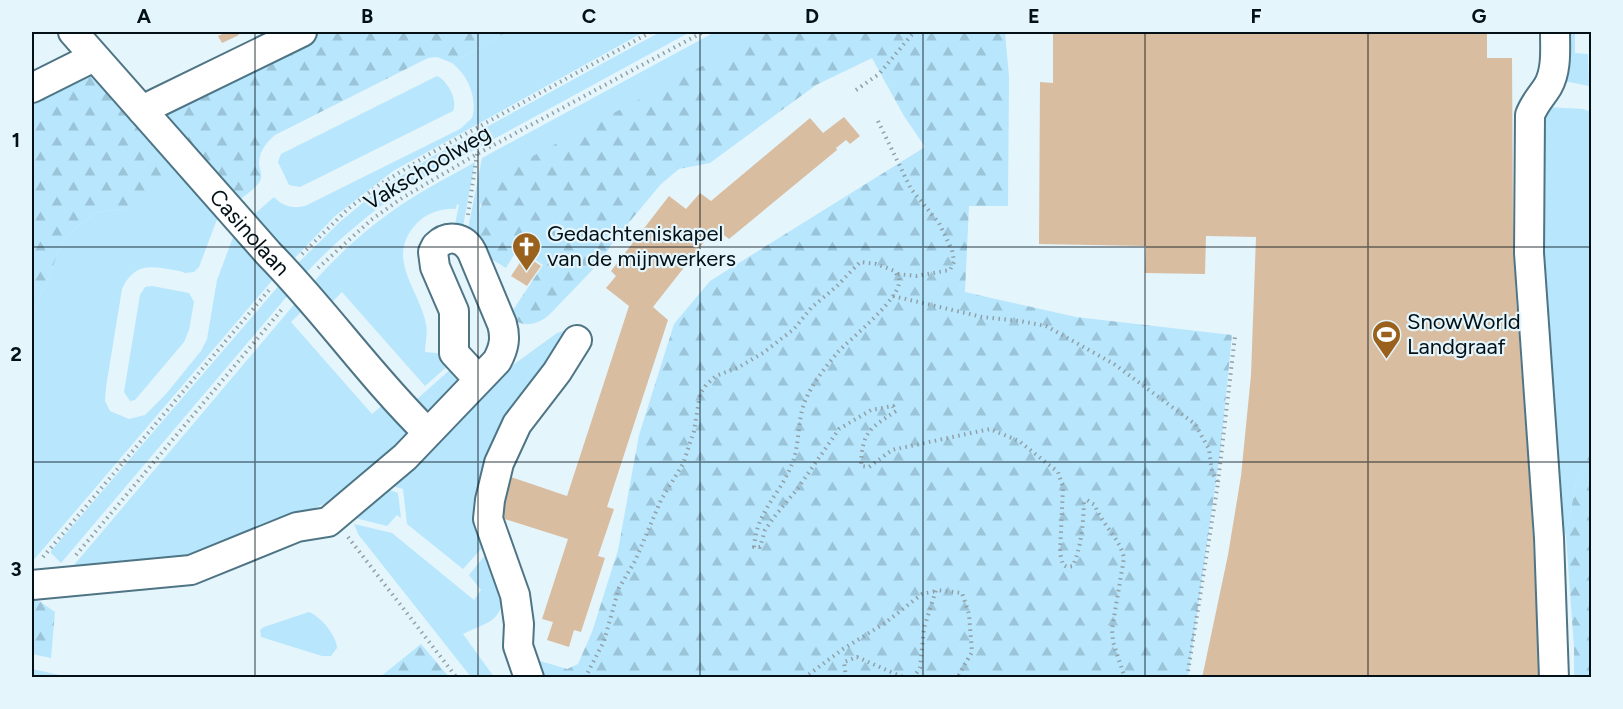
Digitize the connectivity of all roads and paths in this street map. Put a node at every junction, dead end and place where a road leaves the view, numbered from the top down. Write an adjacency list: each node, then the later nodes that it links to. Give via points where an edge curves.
1 (72, 32): 7 (street, Casinolaan)
2 (302, 32): 6 (street)
3 (703, 32): 12 (path, Vakschoolweg)
4 (914, 32): 9 (path, via 879,74)
5 (1555, 32): 34 (street, via 1552,76 1530,115 1530,230)
6 (257, 42): 10 (street)
7 (94, 57): 8 (street); 10 (street, Casinolaan)
8 (32, 88)
9 (856, 90)
10 (142, 110): 15 (street, Casinolaan)
11 (878, 121): 14 (path, via 911,189 939,223 954,262 950,270 916,276)
12 (477, 154): 13 (path); 15 (path, Vakschoolweg, via 370,220)
13 (463, 241): 19 (street, via 472,252 504,332 503,350); 19 (street, via 441,242 435,246 433,259 454,311 454,353)
14 (897, 274): 16 (path, via 899,280); 27 (path, via 876,264 860,262 763,353 706,385 700,394 683,464 661,500 619,588 604,640)
15 (301, 287): 20 (street, Casinolaan); 23 (path, Vakschoolweg)
16 (893, 296): 21 (path, via 982,317 1046,326 1114,364 1195,424 1209,449); 32 (path, via 838,352 805,402 794,461 763,512 754,547 760,547 765,530 839,429 871,410 892,406 896,411 866,433 861,466 869,467 892,450 990,429 1019,441 1058,472 1063,487 1063,565 1073,566 1078,553 1087,500 1095,505 1122,550 1112,630)
17 (1235, 336): 21 (path)
18 (577, 340): 26 (street, via 517,424 499,464 490,500 488,519 515,595 518,646)
19 (478, 380): 20 (street)
20 (427, 432): 22 (street, via 405,457)
21 (1218, 483): 33 (path)
22 (328, 522): 23 (street, via 297,526 191,570); 25 (path, via 343,527 352,544)
23 (42, 584)
24 (936, 590): 28 (path, via 922,594); 30 (path, via 924,628 920,668); 31 (path, via 962,592 969,614 972,652)
25 (457, 678)
26 (529, 678)
27 (585, 678)
28 (804, 678)
29 (846, 678): 30 (path, via 844,662 857,657)
30 (912, 678)
31 (957, 678)
32 (1125, 678)
33 (1187, 678)
34 (1554, 678)

